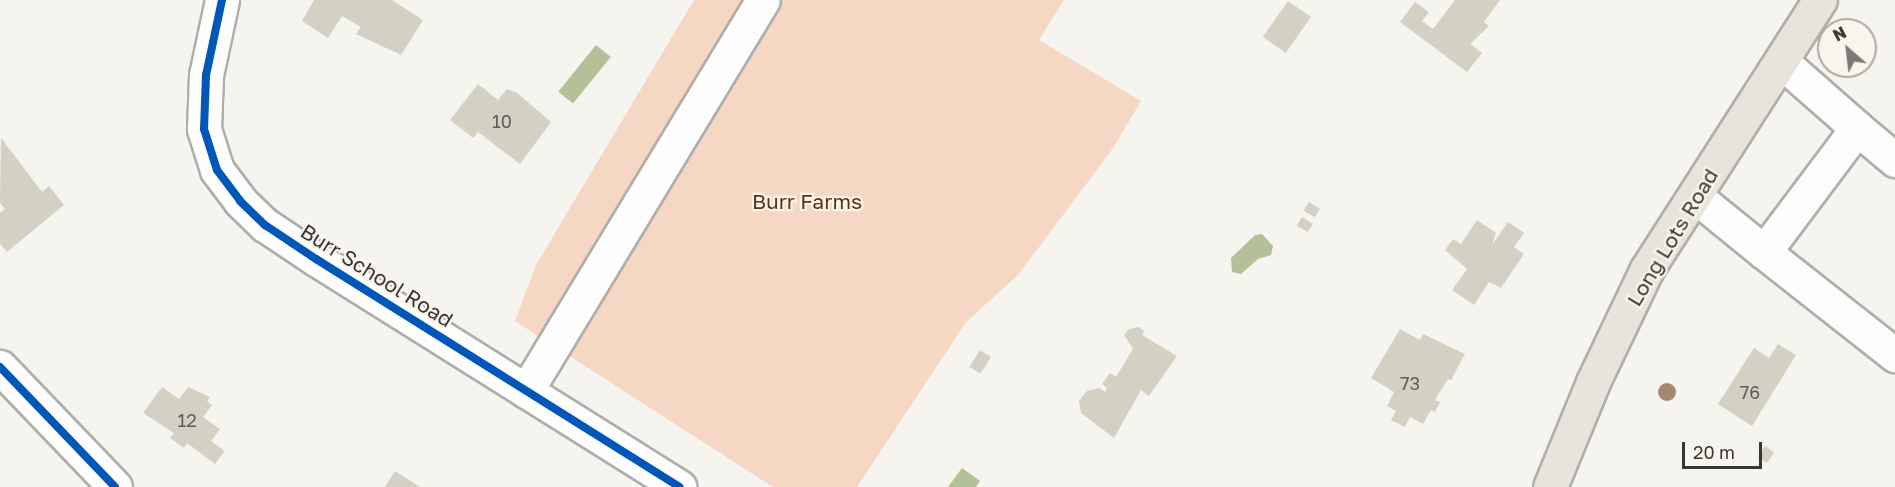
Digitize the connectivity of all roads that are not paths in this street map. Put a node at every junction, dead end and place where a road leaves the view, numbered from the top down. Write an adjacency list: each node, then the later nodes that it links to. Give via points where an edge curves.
1 (222, 0): 11 (street, Burr School Road, via 205,81 204,129 218,170 240,201 273,231)
2 (763, 0): 11 (street)
3 (1820, 0): 4 (main road, Long Lots Road)
4 (1782, 62): 5 (street); 7 (main road, Long Lots Road)
5 (1857, 128): 6 (street); 8 (street)
6 (1895, 160)
7 (1695, 196): 8 (street); 14 (main road, Long Lots Road, via 1647,269 1593,382)
8 (1764, 252): 9 (street)
9 (1895, 355)
10 (0, 367): 12 (street)
11 (526, 391): 13 (street, Burr School Road)
12 (115, 487)
13 (679, 487)
14 (1550, 487)

